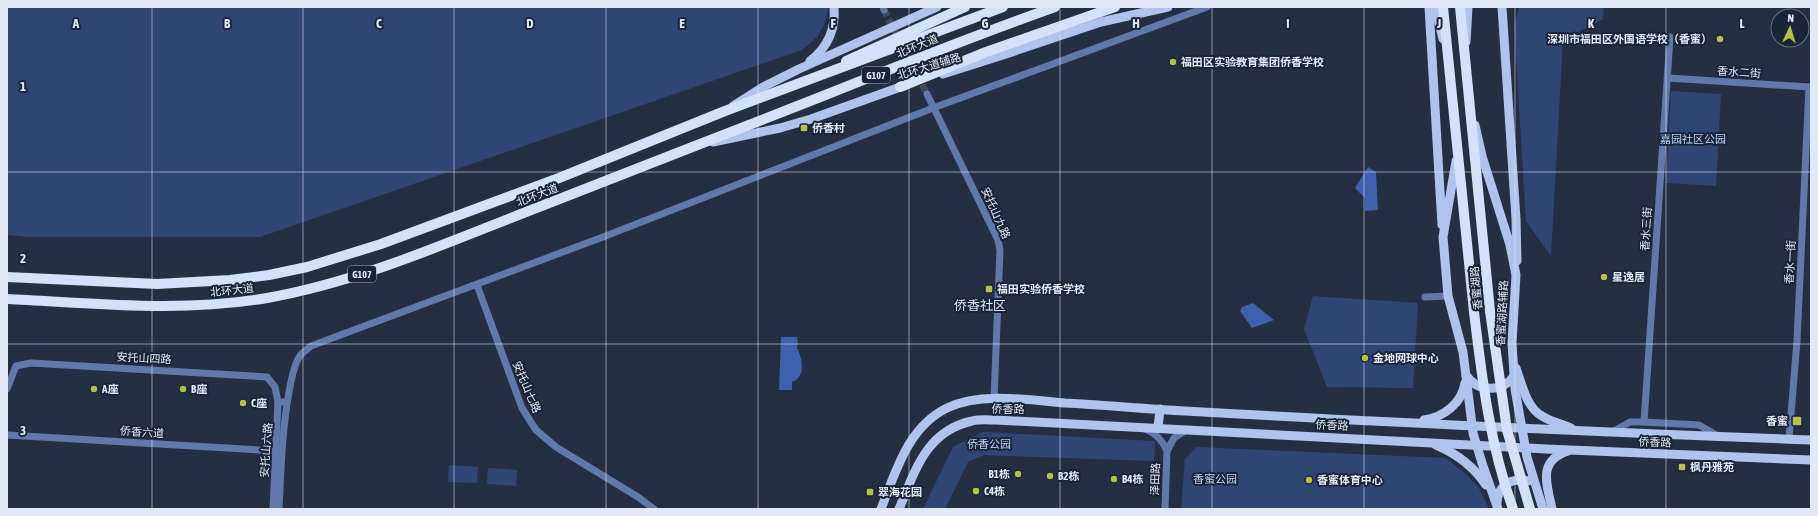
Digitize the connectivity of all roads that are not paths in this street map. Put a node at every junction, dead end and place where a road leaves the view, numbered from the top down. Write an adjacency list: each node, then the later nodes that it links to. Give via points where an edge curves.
1 (834, 7): 18 (main road, via 834,26 827,44 819,54)
2 (937, 7): 18 (main road)
3 (965, 7): 20 (highway)
4 (1003, 7): 20 (highway, 北环大道 / G107)
5 (1055, 7): 27 (highway, 北环大道 / G107)
6 (1115, 7): 21 (highway, via 986,52)
7 (1146, 7): 15 (main road)
8 (1168, 7): 15 (main road, 北环大道辅路)
9 (1207, 7): 25 (street)
10 (1422, 7): 16 (main road)
11 (1429, 7): 16 (main road)
12 (1465, 10): 24 (highway, 香蜜湖路, via 1465,62)
13 (1504, 10): 30 (main road, via 1517,228)
14 (1440, 12): 28 (highway, 香蜜湖路)
15 (1101, 22): 21 (main road, 北环大道辅路, via 1004,56)
16 (1430, 28): 29 (main road)
17 (1670, 37): 19 (street, 香水三街)
18 (799, 69): 26 (main road)
19 (1668, 78): 22 (street, 香水二街); 45 (street, 香水三街)
20 (801, 82): 26 (highway, 北环大道 / G107)
21 (900, 87): 27 (main road, 北环大道辅路, via 811,119)
22 (1810, 87): 56 (street, 香水一街, via 1797,340)
23 (927, 94): 25 (street, 安托山九路)
24 (1469, 96): 30 (main road, 香蜜湖路辅路, via 1482,156 1510,245); 74 (highway, 香蜜湖路, bridge, via 1490,310 1506,424)
25 (933, 108): 32 (street); 40 (street, 安托山九路, via 998,240 1000,250)
26 (725, 111): 31 (highway, 北环大道 / G107, via 559,178 381,244 307,267 230,280 157,284)
27 (697, 146): 35 (highway, 北环大道 / G107, via 406,258 348,279 310,289 227,303 175,306)
28 (1456, 148): 29 (main road, via 1454,178); 73 (highway, 香蜜湖路, bridge, via 1474,312 1490,426)
29 (1443, 237): 33 (main road)
30 (1516, 275): 36 (main road, 香蜜湖路辅路)
31 (7, 277)
32 (477, 285): 42 (street, 安托山六路, via 311,346 298,358); 69 (street, 安托山七路, via 522,408 536,430 556,447)
33 (1448, 296): 34 (street); 37 (main road, via 1462,346)
34 (1425, 297)
35 (7, 299)
36 (1512, 356): 38 (main road, 香蜜湖路辅路); 52 (main road, via 1529,402 1535,410 1548,419)
37 (1466, 374): 38 (main road, via 1476,385 1491,389 1504,385); 46 (main road, via 1462,393 1452,407 1432,419); 47 (main road)
38 (1514, 376): 50 (main road, 香蜜湖路辅路)
39 (7, 390): 41 (street, 安托山四路, via 16,366 31,363 267,377 275,387)
40 (994, 399): 43 (main road, 侨香路); 70 (main road, 侨香路, via 966,402 930,418 914,435)
41 (278, 402): 42 (street); 63 (street, 安托山六路)
42 (287, 402): 68 (street, 安托山六路)
43 (1160, 409): 44 (main road, 侨香路); 49 (main road)
44 (1183, 411): 46 (main road, 侨香路); 51 (main road)
45 (1644, 422): 53 (street, 侨香路, via 1630,422); 55 (street, 侨香路, via 1699,425)
46 (1409, 423): 47 (main road, 侨香路)
47 (1472, 426): 50 (main road, 侨香路); 59 (main road)
48 (1138, 427): 49 (main road, 侨香路); 62 (street, 泽田路, via 1155,435); 71 (main road, 侨香路, via 972,421 939,436 928,447)
49 (1158, 428): 51 (main road, 侨香路)
50 (1521, 428): 52 (main road, 侨香路); 60 (main road, 香蜜湖路辅路)
51 (1185, 429): 58 (main road, 侨香路); 62 (street, 泽田路, via 1174,438)
52 (1580, 431): 53 (main road, 侨香路)
53 (1611, 432): 55 (main road, 侨香路)
54 (7, 435): 63 (street, 侨香六道)
55 (1718, 436): 56 (main road, 侨香路)
56 (1789, 439): 57 (main road, 侨香路)
57 (1811, 440)
58 (1428, 443): 59 (main road, 侨香路); 66 (main road, via 1452,453 1475,471 1485,483)
59 (1476, 446): 60 (main road, 侨香路); 66 (main road)
60 (1525, 448): 61 (main road, 侨香路); 65 (main road, 香蜜湖路辅路)
61 (1576, 450): 64 (main road, 侨香路); 76 (main road, via 1559,455 1548,466 1547,478)
62 (1167, 451): 72 (street, 泽田路)
63 (277, 452): 67 (street, 安托山六路)
64 (1811, 460)
65 (1534, 485): 66 (main road, via 1523,480 1506,484 1499,492); 75 (main road, 香蜜湖路辅路)
66 (1497, 506)
67 (273, 509)
68 (279, 509)
69 (654, 509)
70 (880, 509)
71 (899, 509)
72 (1165, 509)
73 (1513, 509)
74 (1530, 509)
75 (1543, 509)
76 (1552, 509)

